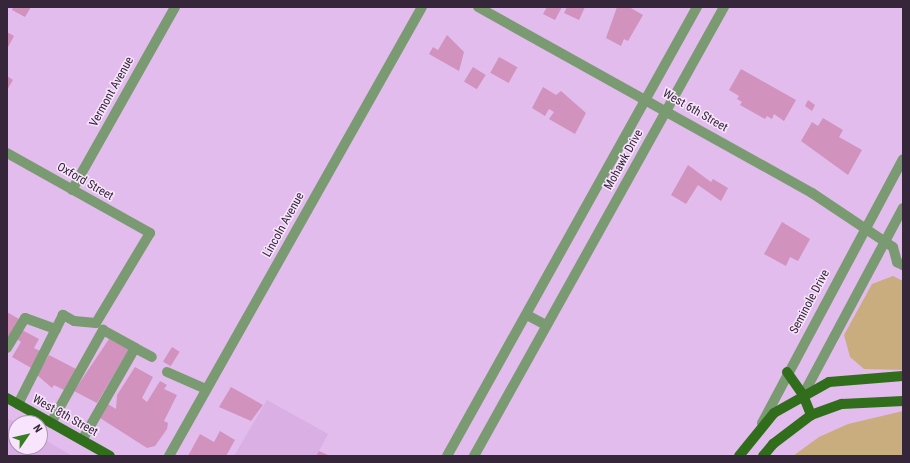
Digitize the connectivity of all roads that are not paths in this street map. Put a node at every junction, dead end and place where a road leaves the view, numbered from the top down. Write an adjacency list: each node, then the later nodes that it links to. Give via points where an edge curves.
1 (175, 7): 10 (street, Vermont Avenue)
2 (422, 7): 25 (street, Lincoln Avenue)
3 (478, 7): 6 (street, West 6th Street)
4 (697, 7): 6 (street, Mohawk Drive)
5 (724, 7): 7 (street, Mohawk Drive)
6 (646, 99): 7 (street, West 6th Street); 16 (street, Mohawk Drive)
7 (666, 110): 12 (street, West 6th Street); 17 (street, Mohawk Drive)
8 (7, 153): 10 (street, Oxford Street)
9 (903, 159): 12 (street, Seminole Drive)
10 (72, 190): 18 (street, Oxford Street, via 150,233 96,323 74,321 63,315)
11 (903, 208): 13 (street)
12 (865, 227): 13 (street, West 6th Street); 23 (street, Seminole Drive)
13 (884, 240): 14 (street, West 6th Street); 26 (street)
14 (898, 245): 15 (street, West 6th Street, via 896,262)
15 (903, 265)
16 (527, 315): 17 (street); 36 (street, Mohawk Drive)
17 (546, 325): 37 (street, Mohawk Drive)
18 (56, 329): 19 (street, via 24,318); 29 (street)
19 (7, 348)
20 (135, 348): 21 (street); 31 (street, via 103,330); 33 (street)
21 (152, 357)
22 (168, 372): 25 (street)
23 (787, 372): 26 (main road); 32 (street, Seminole Drive)
24 (903, 376): 26 (main road, via 845,378)
25 (206, 389): 35 (street, Lincoln Avenue)
26 (803, 395): 30 (main road); 32 (main road)
27 (7, 398): 29 (main road, West 8th Street)
28 (903, 401): 30 (main road, via 842,404)
29 (18, 404): 31 (main road, West 8th Street)
30 (811, 415): 39 (main road, via 787,431)
31 (51, 423): 33 (main road, West 8th Street)
32 (762, 423): 38 (main road, Seminole Drive)
33 (82, 440): 34 (main road, West 8th Street)
34 (110, 456)
35 (169, 456)
36 (447, 456)
37 (474, 456)
38 (739, 456)
39 (763, 456)

